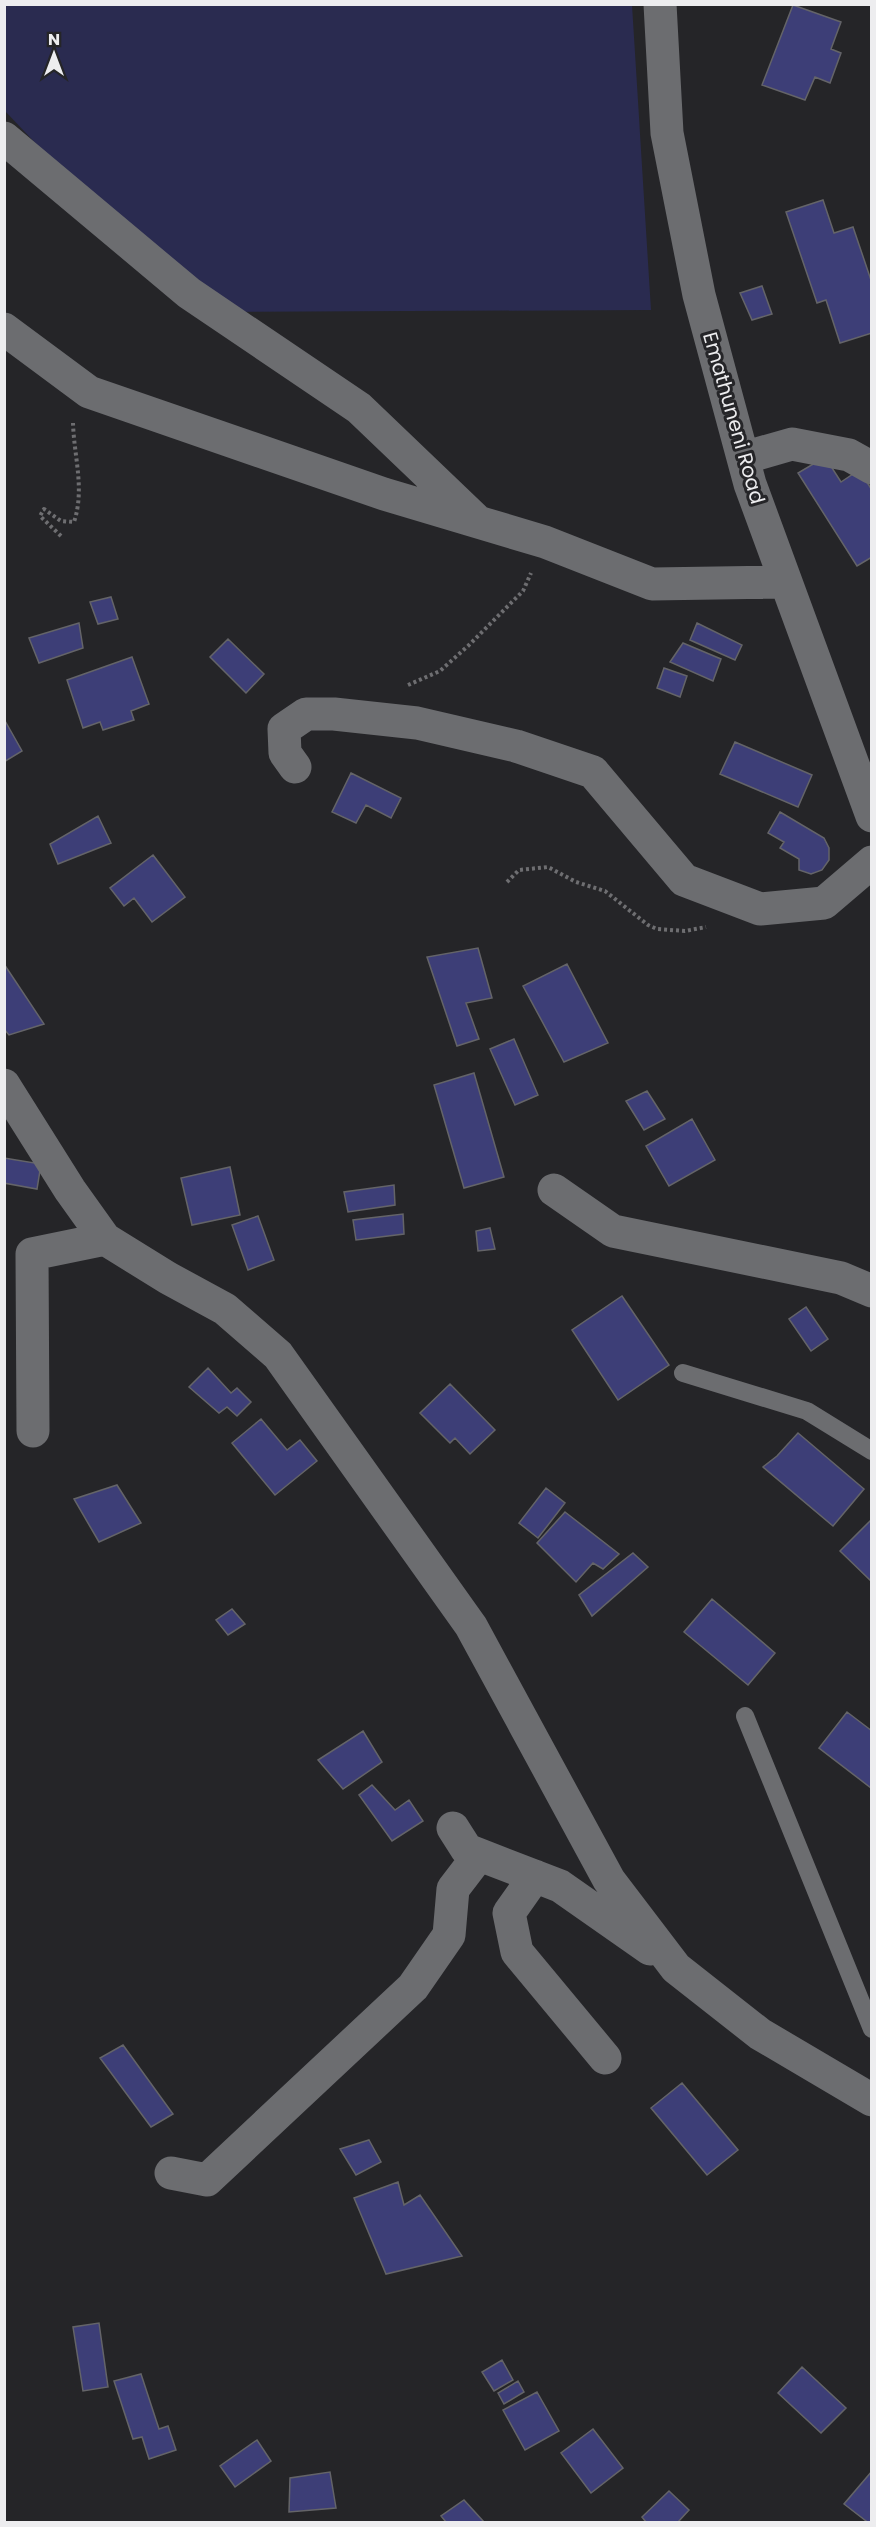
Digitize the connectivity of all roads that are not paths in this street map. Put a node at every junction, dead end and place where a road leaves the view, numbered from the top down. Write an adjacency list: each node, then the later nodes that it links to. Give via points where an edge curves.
1 (660, 4): 4 (street, Emathuneni Road, via 667,133 699,295)
2 (4, 138): 6 (street, via 189,293 359,408)
3 (4, 329): 6 (street, via 89,392 384,494)
4 (743, 458): 5 (street, via 792,444 849,455); 7 (street, Emathuneni Road)
5 (872, 468)
6 (478, 522): 7 (street, via 545,542 652,584)
7 (786, 582): 9 (street, Emathuneni Road)
8 (295, 767): 10 (street, via 285,753 284,729 306,714 417,723 516,746 593,772 684,880 760,909 824,903)
9 (872, 816)
10 (872, 862)
11 (4, 1085): 13 (street)
12 (554, 1190): 14 (street, via 613,1231 841,1278)
13 (105, 1239): 16 (street, via 32,1254); 22 (street, via 225,1309 279,1355 471,1626 609,1880)
14 (872, 1291)
15 (683, 1373): 17 (lane, via 807,1411)
16 (33, 1431)
17 (872, 1451)
18 (746, 1716): 23 (lane)
19 (453, 1828): 20 (street, via 467,1850)
20 (479, 1855): 21 (street); 26 (street, via 453,1888 449,1935 412,1987 207,2180)
21 (535, 1876): 22 (street, via 560,1886); 24 (street, via 509,1913 517,1952)
22 (676, 1968): 25 (street, via 760,2034)
23 (872, 2029)
24 (605, 2058)
25 (872, 2100)
26 (171, 2173)

